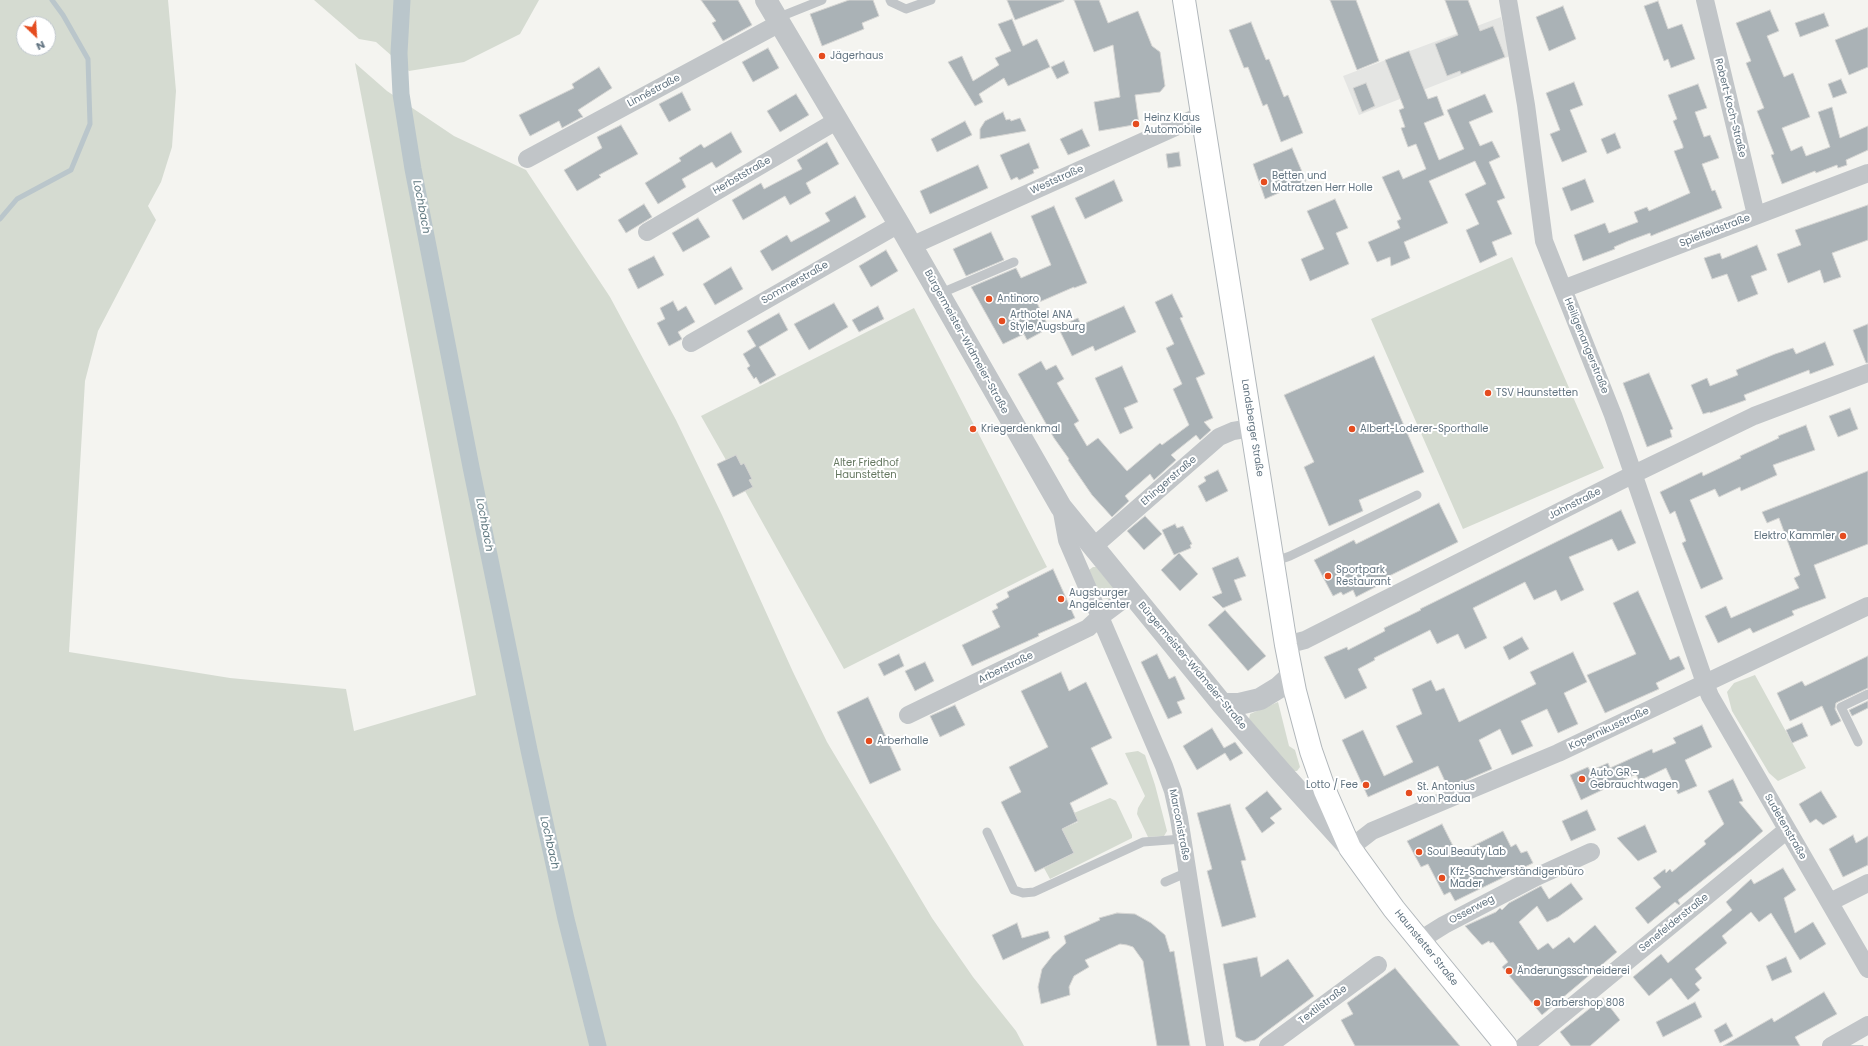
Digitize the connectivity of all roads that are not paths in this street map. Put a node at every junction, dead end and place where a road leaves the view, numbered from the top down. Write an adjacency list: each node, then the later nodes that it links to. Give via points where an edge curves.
1 (822, 0): 7 (lane)
2 (890, 0): 3 (lane, via 906,9)
3 (931, 0)
4 (1184, 0): 8 (main road, Landsberger Straße)
5 (1508, 0): 17 (street, Heiligenangerstraße, via 1526,105 1542,232)
6 (1704, 0): 12 (street, Robert-Koch-Straße)
7 (774, 14): 9 (street, Bürgermeister-Widmeier-Straße); 10 (street, Linnéstraße)
8 (1202, 115): 15 (street, Weststraße); 21 (main road, Landsberger Straße)
9 (838, 120): 13 (street, Bürgermeister-Widmeier-Straße); 14 (street, Herbststraße)
10 (527, 158)
11 (1868, 173): 12 (street, Spielfeldstraße)
12 (1756, 215): 17 (street, Spielfeldstraße)
13 (899, 224): 15 (street, Bürgermeister-Widmeier-Straße); 19 (street, Sommerstraße)
14 (647, 232)
15 (911, 246): 18 (street, Bürgermeister-Widmeier-Straße)
16 (1014, 262): 18 (lane)
17 (1563, 289): 22 (street, Heiligenangerstraße)
18 (939, 294): 24 (street, Bürgermeister-Widmeier-Straße)
19 (691, 343)
20 (1868, 373): 22 (street, Jahnstraße, via 1754,416)
21 (1251, 428): 25 (street, Ehingerstraße, via 1233,431 1220,437); 26 (main road, Landsberger Straße)
22 (1634, 474): 30 (street, Jahnstraße, via 1305,640); 32 (street, Heiligenangerstraße)
23 (1417, 495): 26 (lane)
24 (1061, 507): 25 (street, Bürgermeister-Widmeier-Straße); 29 (street, Marconistraße, via 1067,540)
25 (1093, 547): 27 (street, Bürgermeister-Widmeier-Straße)
26 (1273, 562): 30 (main road, Landsberger Straße)
27 (1132, 593): 29 (street); 34 (street, Bürgermeister-Widmeier-Straße)
28 (1868, 606): 32 (street, Kopernikusstraße)
29 (1100, 616): 35 (street, Arberstraße, via 1088,628); 39 (street, Marconistraße, via 1164,766 1173,791)
30 (1286, 645): 31 (main road, Landsberger Straße)
31 (1291, 676): 34 (street, via 1260,699 1240,704); 40 (main road, Landsberger Straße, via 1311,751)
32 (1705, 683): 37 (street, Sudetenstraße); 40 (street, Kopernikusstraße, via 1558,753 1372,831)
33 (1868, 694): 36 (lane, via 1841,706)
34 (1222, 704): 40 (street, Bürgermeister-Widmeier-Straße)
35 (908, 715)
36 (1858, 742)
37 (1787, 830): 45 (street, Sudetenstraße); 53 (street, Senefelderstraße)
38 (987, 832): 39 (lane, via 1014,890 1023,893 1034,892 1143,842)
39 (1182, 839): 42 (street, Marconistraße)
40 (1350, 848): 46 (main road, Haunstetter Straße)
41 (1591, 852): 46 (street, Osserweg, via 1536,877)
42 (1188, 872): 43 (lane); 50 (street, Marconistraße)
43 (1165, 882)
44 (1868, 883): 45 (street)
45 (1830, 902): 48 (street, Sudetenstraße)
46 (1420, 940): 52 (main road, Haunstetter Straße)
47 (1378, 964): 51 (street, Textilstraße)
48 (1868, 969)
49 (1868, 1025): 54 (street)
50 (1216, 1046)
51 (1268, 1046)
52 (1506, 1046)
53 (1524, 1046)
54 (1831, 1046)

